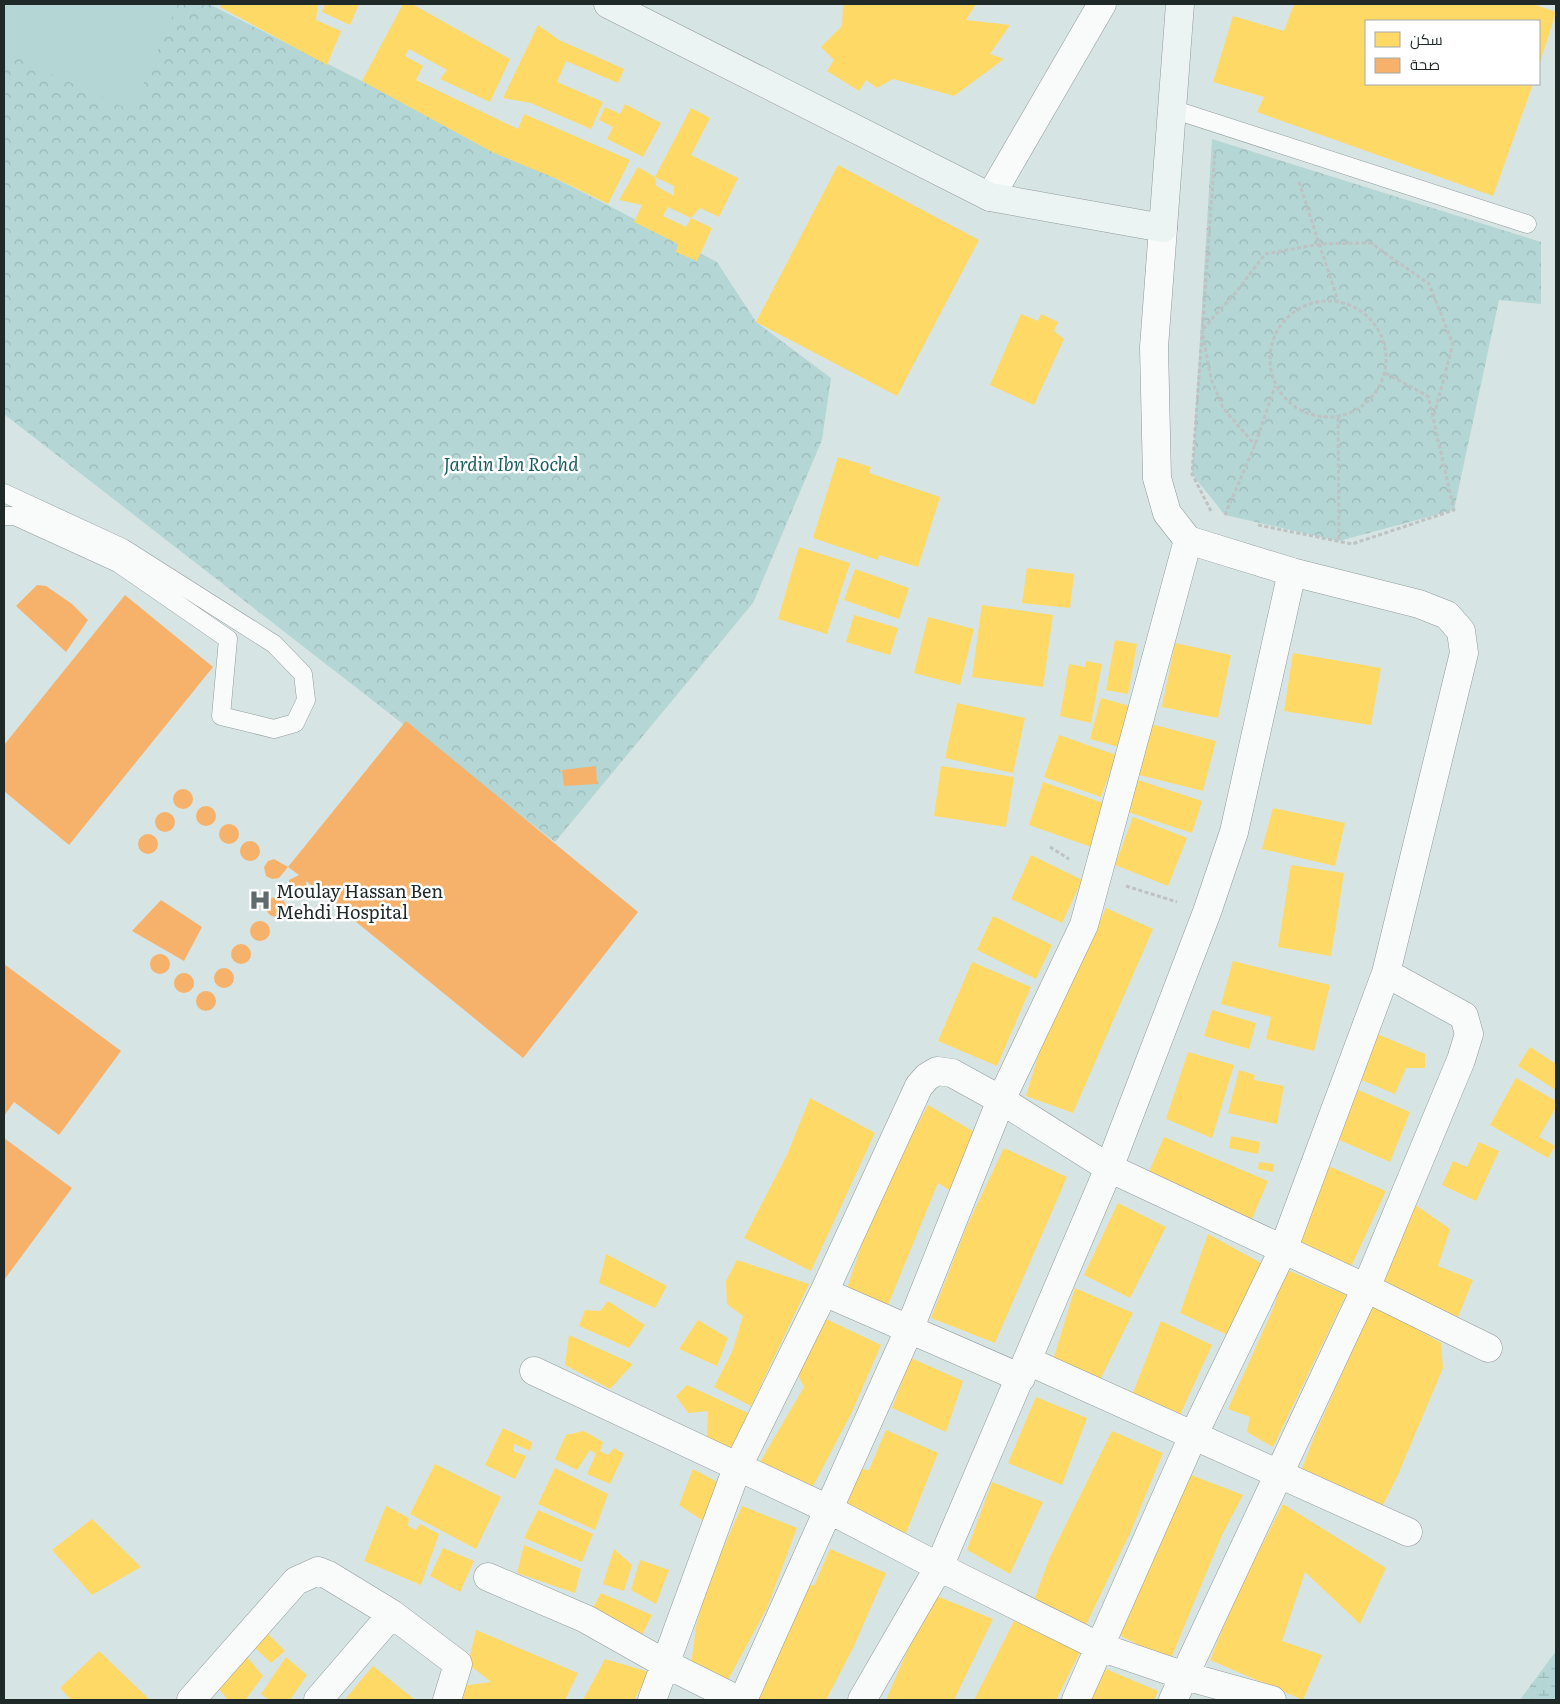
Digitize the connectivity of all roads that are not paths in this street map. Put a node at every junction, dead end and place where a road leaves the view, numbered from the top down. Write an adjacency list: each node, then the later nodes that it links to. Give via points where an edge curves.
1 (608, 4): 5 (street)
2 (1102, 4): 5 (street)
3 (1180, 4): 4 (street)
4 (1172, 109): 6 (lane); 7 (street)
5 (990, 197): 7 (street)
6 (1527, 224)
7 (1163, 228): 10 (street, via 1154,347 1158,478 1167,513)
8 (4, 493): 9 (lane, via 123,548 274,644 303,674 306,700 296,723 274,729 221,716 228,638 118,563 15,516)
9 (4, 516)
10 (1188, 540): 11 (street); 13 (street, via 1084,924)
11 (1292, 572): 12 (street, via 1419,604 1447,615 1461,631 1464,653); 14 (street, via 1234,832 1207,912)
12 (1386, 973): 15 (street); 16 (street, via 1464,1016 1469,1034 1462,1060)
13 (1001, 1100): 14 (street); 17 (street, via 952,1073 937,1071 927,1077); 18 (street)
14 (1109, 1168): 15 (street); 20 (street)
15 (1283, 1250): 16 (street); 22 (street)
16 (1366, 1288): 19 (street); 24 (street)
17 (824, 1292): 18 (street); 23 (street)
18 (909, 1330): 20 (street); 25 (street)
19 (1488, 1348)
20 (1024, 1370): 22 (street); 27 (street)
21 (534, 1371): 23 (street)
22 (1193, 1436): 24 (street); 30 (street)
23 (737, 1468): 25 (street); 31 (street)
24 (1280, 1474): 26 (street); 32 (street)
25 (828, 1509): 27 (street); 38 (street)
26 (1408, 1532)
27 (938, 1567): 30 (street); 39 (street)
28 (488, 1577): 31 (street, via 586,1619)
29 (392, 1614): 33 (street, via 328,1575 308,1574 296,1581); 34 (street); 35 (street, via 458,1664)
30 (1100, 1647): 32 (street); 40 (street)
31 (664, 1663): 36 (street); 37 (street)
32 (1179, 1688): 41 (street)
33 (191, 1700)
34 (318, 1700)
35 (447, 1700)
36 (652, 1700)
37 (738, 1700)
38 (743, 1700)
39 (862, 1700)
40 (1076, 1700)
41 (1272, 1700)

